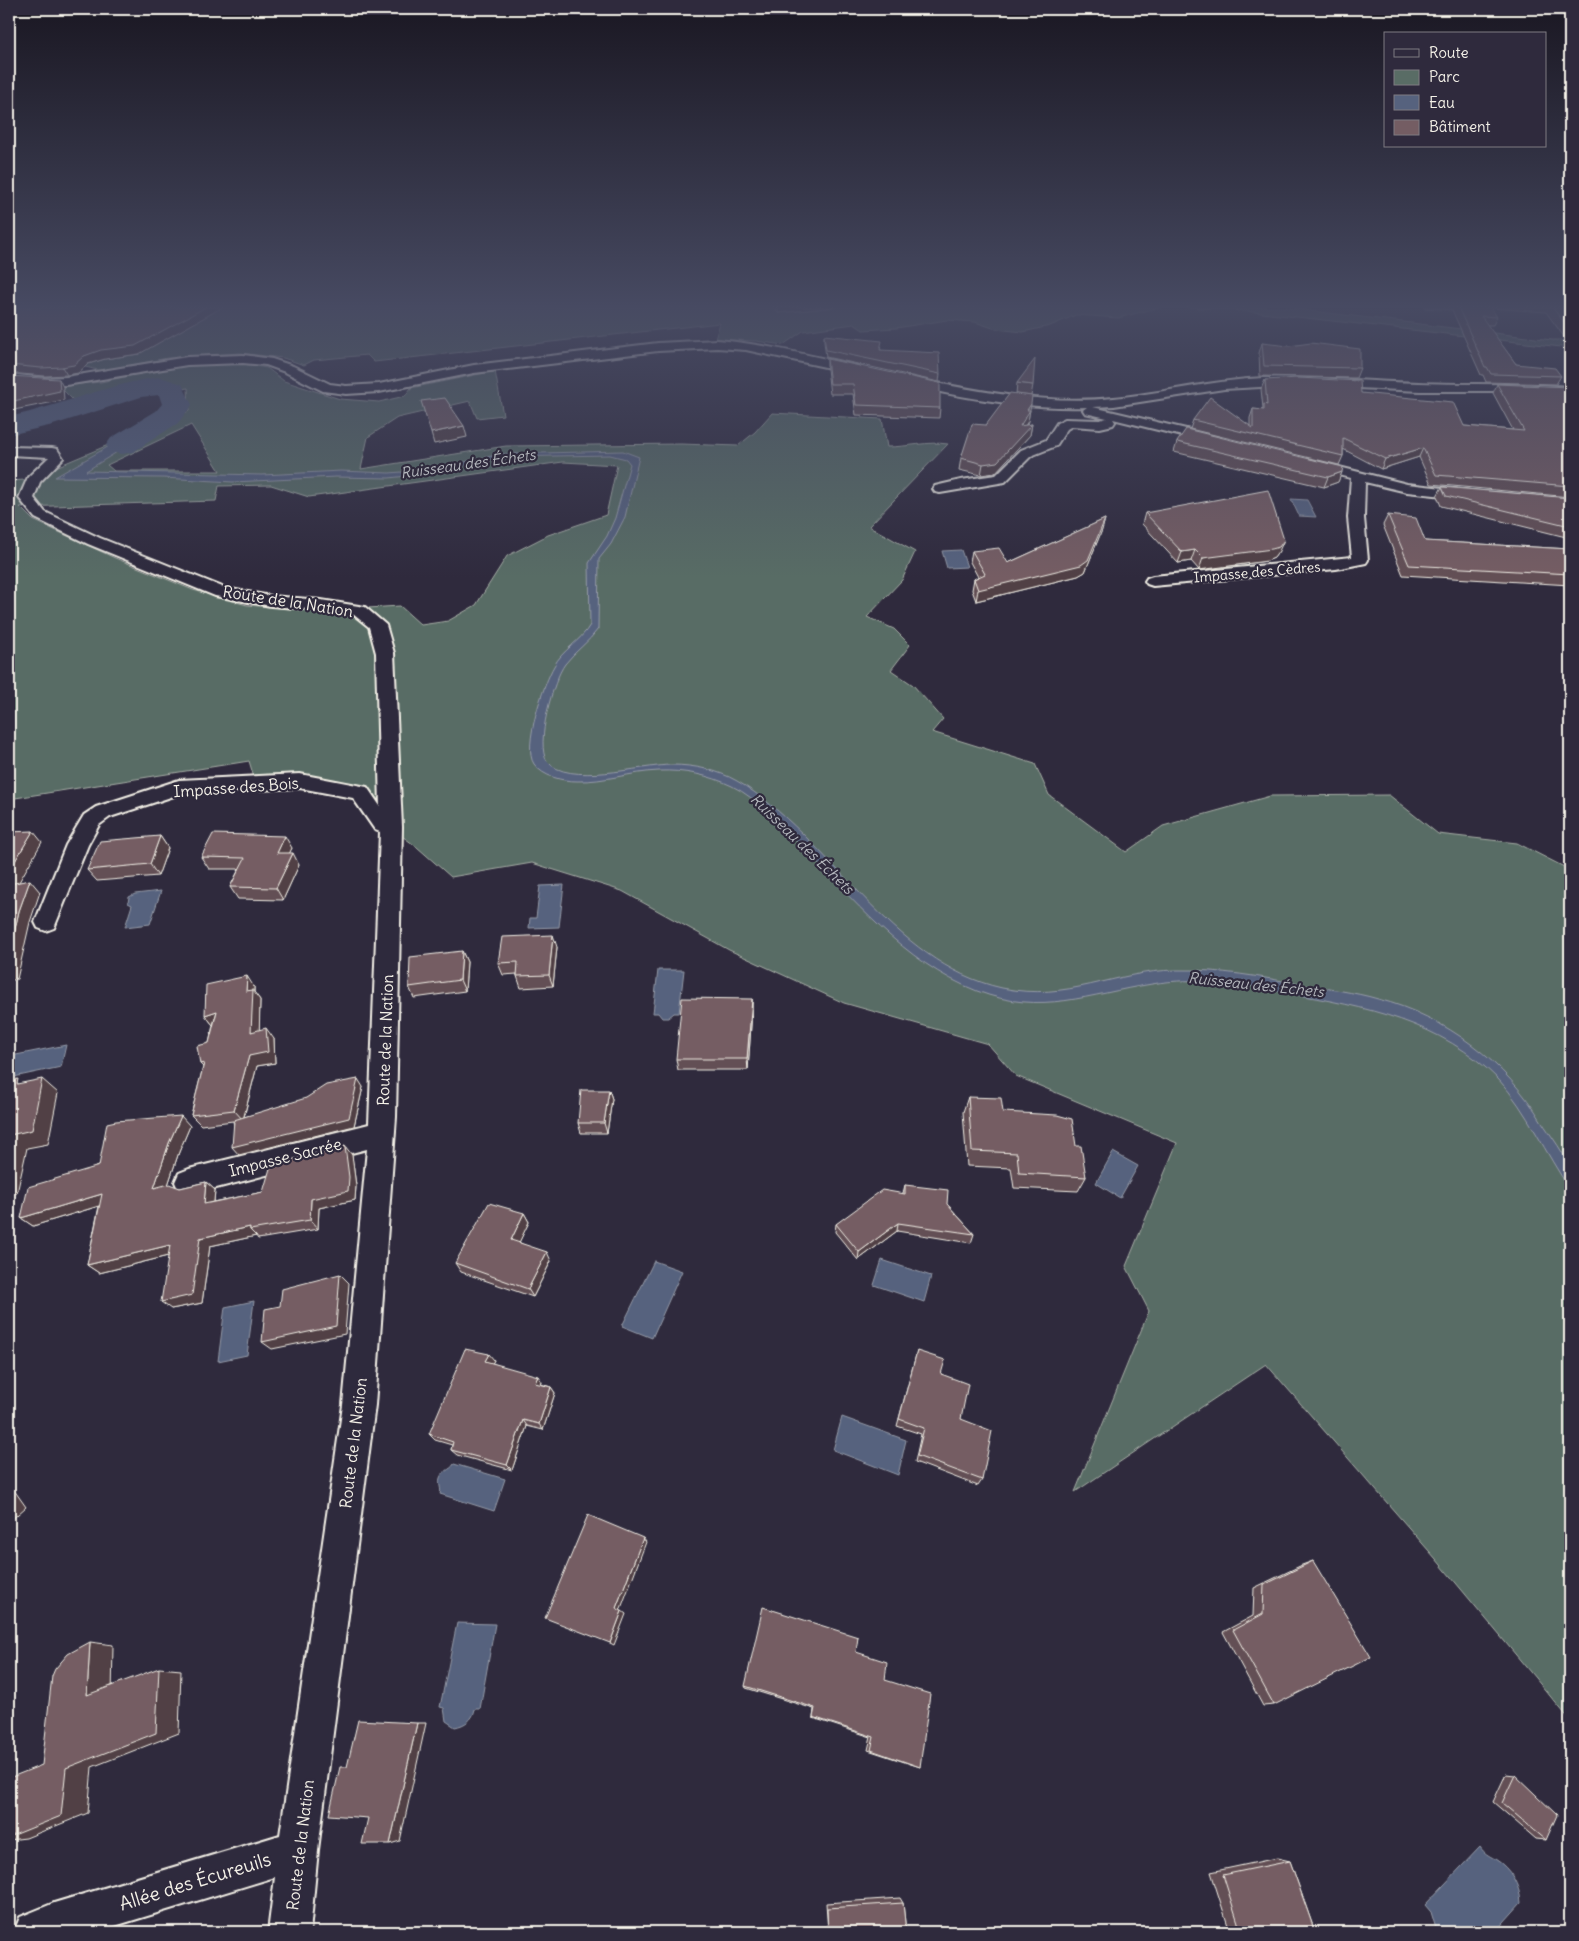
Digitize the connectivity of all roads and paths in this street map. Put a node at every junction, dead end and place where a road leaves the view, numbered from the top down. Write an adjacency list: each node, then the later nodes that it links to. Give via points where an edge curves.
1 (997, 398): 5 (street)
2 (1143, 398): 5 (street)
3 (1492, 398): 4 (street)
4 (1544, 402)
5 (1076, 404): 6 (street)
6 (1116, 417): 7 (street); 11 (street, via 1100,424 1079,421 1062,426 1051,443 1026,453 1000,480)
7 (1224, 442)
8 (9, 451): 14 (street, Route de la Nation, via 52,452 56,458 33,480 26,498 40,515 94,541 221,592 271,602 359,611 377,626 385,653)
9 (1300, 461): 10 (street)
10 (1358, 476): 12 (street, via 1407,488); 13 (street, Impasse des Cèdres, via 1356,518 1360,560)
11 (940, 489)
12 (1481, 496)
13 (1153, 581)
14 (391, 827): 15 (street, Impasse des Bois, via 382,825 360,792 300,781 180,787 103,812 91,820 77,845); 16 (street, Route de la Nation)
15 (46, 922)
16 (381, 1133): 17 (street, Impasse Sacrée); 18 (street, Route de la Nation, via 359,1405)
17 (189, 1182)
18 (298, 1850): 19 (street, Allée des Écureuils); 20 (street, Route de la Nation)
19 (35, 1932)
20 (289, 1932)

